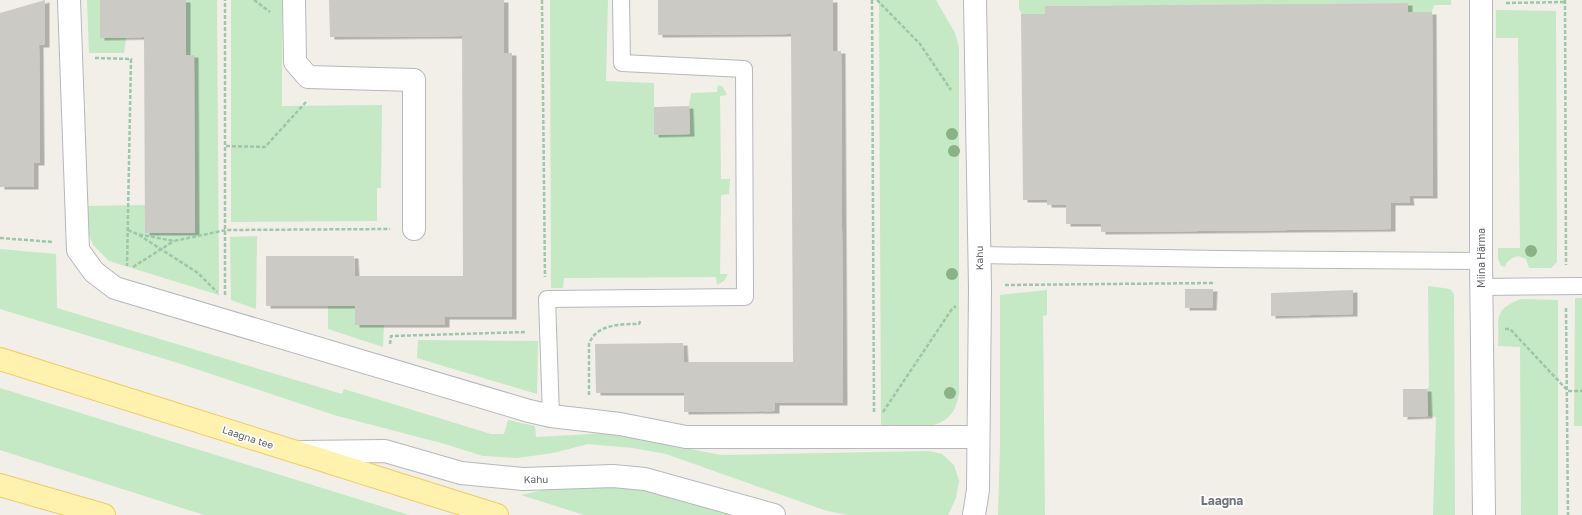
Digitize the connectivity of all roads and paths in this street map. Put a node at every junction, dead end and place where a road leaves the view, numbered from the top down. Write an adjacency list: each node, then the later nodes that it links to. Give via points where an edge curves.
1 (69, 0): 33 (street, via 78,250 94,272 115,288)
2 (225, 0): 14 (path)
3 (294, 0): 12 (street, via 295,62)
4 (621, 0): 27 (lane, via 622,63 744,68 745,297)
5 (867, 0): 8 (path)
6 (877, 0): 13 (path, via 920,44)
7 (975, 0): 21 (street, Kahu)
8 (872, 1): 34 (path)
9 (1565, 1): 10 (path); 24 (path)
10 (1481, 2): 22 (street, Miina Härma)
11 (93, 58): 16 (path, via 131,59)
12 (308, 77): 14 (path, via 308,99 265,147); 15 (street, via 414,80)
13 (952, 91)
14 (226, 146): 17 (path)
15 (414, 229): 17 (path)
16 (128, 230): 18 (path); 20 (path, via 127,271)
17 (226, 230): 19 (path); 20 (path, via 225,301 198,273)
18 (137, 234): 19 (path); 20 (path)
19 (174, 240): 20 (path)
20 (161, 250)
21 (979, 255): 22 (lane); 26 (street, Kahu)
22 (1481, 261): 25 (street, Miina Härma)
23 (1220, 282): 26 (path, via 1002,285)
24 (1574, 286): 25 (lane); 30 (path)
25 (1482, 287): 28 (street, Miina Härma)
26 (980, 288): 34 (path, via 952,309); 35 (street, Kahu)
27 (650, 298): 32 (path, via 639,324 620,324 603,329 592,337 589,344); 33 (lane, via 547,299)
28 (1482, 328): 30 (path, via 1510,329); 42 (street, Miina Härma)
29 (0, 359): 36 (main road, Laagna tee)
30 (1568, 391): 31 (path); 43 (path)
31 (1582, 391)
32 (589, 395)
33 (551, 416): 34 (street, via 620,424 686,437)
34 (874, 430): 35 (street)
35 (978, 437): 41 (street, Kahu, via 978,490)
36 (296, 452): 39 (main road, Laagna tee); 40 (street, Kahu, via 385,451 461,473 523,479 613,476 645,479)
37 (0, 485): 38 (main road)
38 (104, 515)
39 (497, 515)
40 (774, 515)
41 (974, 515)
42 (1484, 515)
43 (1568, 515)

